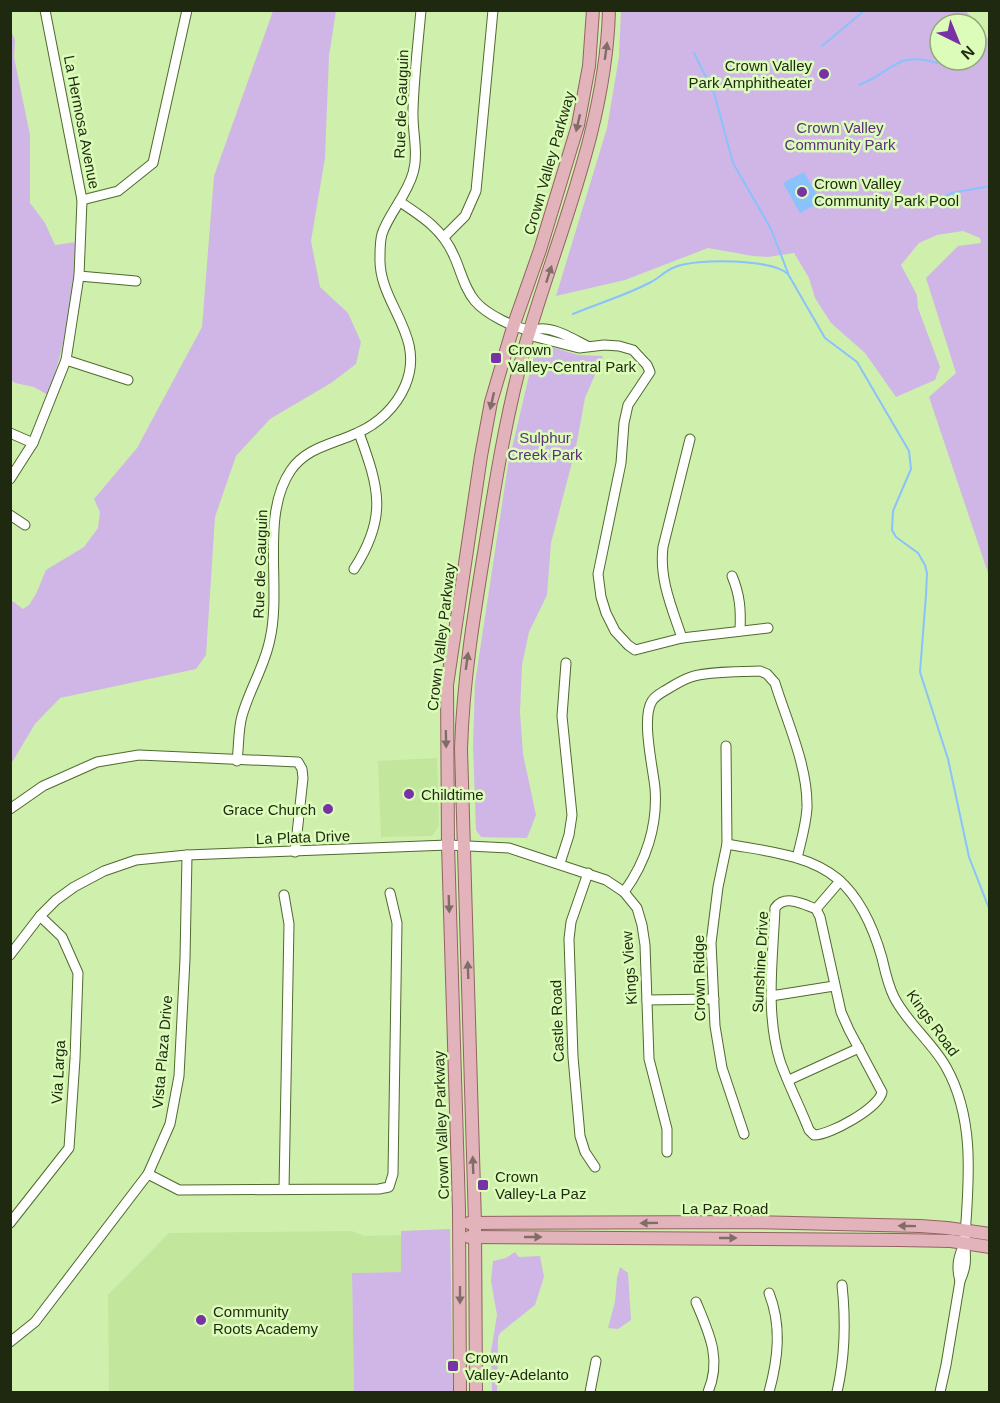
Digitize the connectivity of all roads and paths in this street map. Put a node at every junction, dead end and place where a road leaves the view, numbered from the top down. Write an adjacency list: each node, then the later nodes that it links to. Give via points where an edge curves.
1 (45, 10): 7 (street, La Hermosa Avenue)
2 (187, 10): 7 (street, via 153,163 118,191)
3 (421, 10): 8 (street, Rue de Gauguin, via 413,111 416,159)
4 (493, 10): 9 (street, via 477,191 465,216)
5 (593, 10): 12 (main road, Crown Valley Parkway, one-way to 12, via 589,66 578,125)
6 (609, 10): 13 (main road, Crown Valley Parkway, one-way to 6, via 592,132 603,78)
7 (82, 200): 10 (street, La Hermosa Avenue)
8 (400, 202): 9 (street); 17 (street, Rue de Gauguin, via 382,234 380,272 409,342 411,365 394,405)
9 (444, 237): 12 (street, via 475,301 496,317)
10 (79, 276): 11 (street); 14 (street, La Hermosa Avenue)
11 (136, 281)
12 (514, 324): 13 (street); 34 (main road, Crown Valley Parkway, one-way to 34, via 484,438 447,685)
13 (530, 330): 27 (street, via 547,328 587,346 633,350 647,365 650,372 628,405 621,463 598,574 606,613 628,645 635,650); 33 (main road, Crown Valley Parkway, one-way to 13, via 464,682 502,436)
14 (66, 360): 15 (street); 19 (street, La Hermosa Avenue)
15 (128, 380)
16 (10, 433): 19 (street)
17 (358, 433): 23 (street, via 378,494 376,520 367,549); 30 (street, Rue de Gauguin, via 312,450 292,469 281,489 275,512 271,638 242,717)
18 (690, 439): 27 (street, via 662,561 664,584)
19 (33, 443): 20 (street, La Hermosa Avenue)
20 (10, 479)
21 (10, 515): 22 (street)
22 (25, 525)
23 (354, 569)
24 (732, 576): 26 (street, via 741,609)
25 (768, 628): 26 (street)
26 (740, 630): 27 (street)
27 (681, 638)
28 (566, 663): 38 (street, via 562,716 572,815)
29 (726, 746): 32 (street, Crown Ridge)
30 (237, 761): 31 (street, via 139,755 97,762 43,786); 35 (street, via 298,762 303,778)
31 (10, 809)
32 (727, 844): 37 (street, Kings Road); 49 (street, Crown Ridge, via 711,944)
33 (464, 845): 34 (street, La Plata Drive); 38 (street, La Plata Drive, via 509,848); 59 (main road, Crown Valley Parkway, one-way to 33)
34 (447, 846): 35 (street, La Plata Drive); 60 (main road, Crown Valley Parkway, one-way to 60)
35 (295, 852): 36 (street, La Plata Drive)
36 (187, 855): 45 (street, La Plata Drive, via 136,860 104,871 74,887); 56 (street, Vista Plaza Drive, via 178,1076 170,1124)
37 (797, 858): 40 (street, Kings Road, via 826,870); 42 (street, via 805,827 805,785 775,683 760,671 691,677 659,694 648,710 654,809 644,860)
38 (560, 863): 39 (street, La Plata Drive)
39 (588, 873): 42 (street, La Plata Drive); 55 (street, Castle Road, via 570,922 569,939 580,1136)
40 (840, 881): 44 (street); 63 (street, Kings Road, via 860,904 894,997 945,1064 958,1091 966,1136)
41 (390, 892): 57 (street, via 397,923 393,1174 389,1187)
42 (624, 892): 50 (street, Kings View, via 637,908 642,925)
43 (284, 895): 57 (street, via 289,924)
44 (816, 909): 47 (street, Sunshine Drive); 48 (street, Sunshine Drive, via 787,900 775,908)
45 (40, 916): 46 (street, La Plata Drive); 58 (street, Via Larga, via 62,937 78,973 69,1148)
46 (10, 955)
47 (834, 986): 48 (street); 51 (street, Sunshine Drive, via 841,1012)
48 (771, 996): 52 (street, Sunshine Drive, via 776,1046)
49 (714, 999): 50 (street); 53 (street, Crown Ridge, via 717,1047)
50 (648, 1000): 54 (street, Kings View, via 649,1059 667,1129)
51 (859, 1048): 52 (street); 52 (street, Sunshine Drive, via 882,1092 880,1099 855,1118 821,1135 809,1130)
52 (789, 1080)
53 (744, 1134)
54 (667, 1152)
55 (595, 1167)
56 (148, 1174): 57 (street, via 179,1190); 68 (street, Vista Plaza Drive, via 34,1322)
57 (284, 1189)
58 (10, 1223)
59 (475, 1223): 60 (main road, La Paz Road); 62 (main road, Crown Valley Parkway); 63 (main road, La Paz Road, one-way to 59, via 920,1226)
60 (459, 1230): 62 (main road, La Paz Road); 70 (main road, Crown Valley Parkway, one-way to 70)
61 (990, 1234): 63 (main road, La Paz Road)
62 (475, 1237): 63 (main road, La Paz Road, one-way to 63); 71 (main road, Crown Valley Parkway)
63 (965, 1237): 64 (main road, La Paz Road); 76 (street, Kings Road, via 967,1254)
64 (990, 1247)
65 (842, 1285): 75 (street, via 845,1345)
66 (768, 1293): 74 (street, via 775,1310 778,1338)
67 (696, 1302): 73 (street, via 715,1354)
68 (10, 1342)
69 (596, 1361): 72 (street)
70 (460, 1392)
71 (476, 1392)
72 (590, 1392)
73 (708, 1392)
74 (769, 1392)
75 (837, 1392)
76 (940, 1392)

